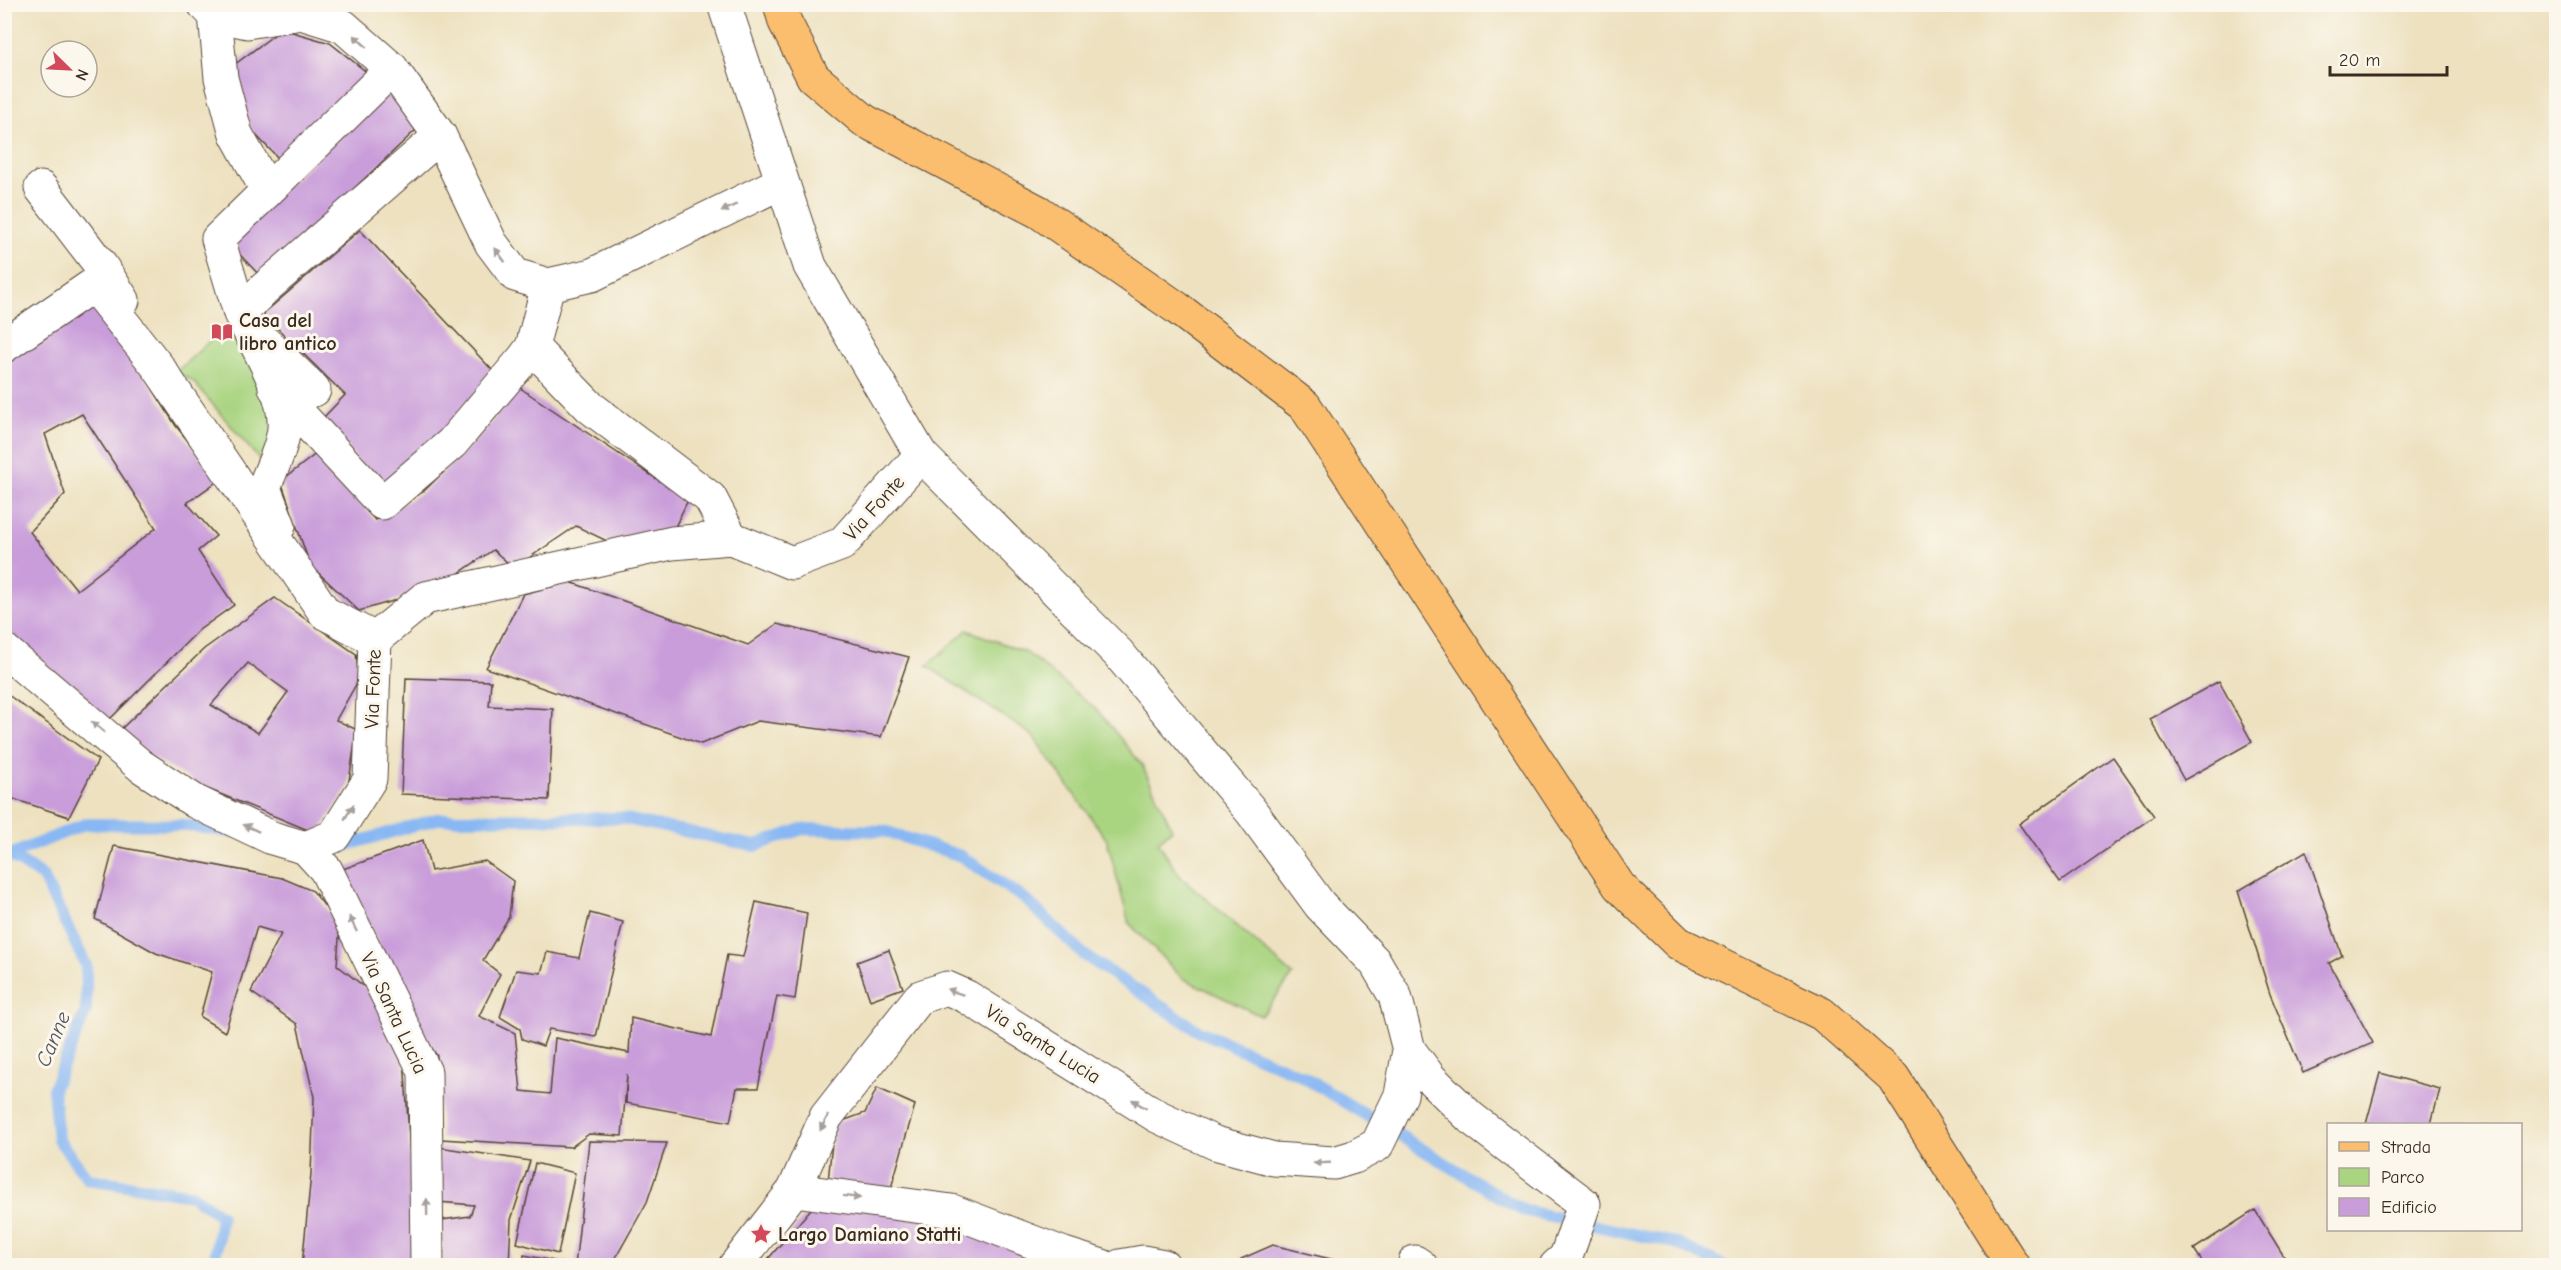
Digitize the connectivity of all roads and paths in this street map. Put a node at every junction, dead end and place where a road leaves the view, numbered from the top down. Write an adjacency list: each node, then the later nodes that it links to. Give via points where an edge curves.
1 (724, 4): 6 (street)
2 (209, 10): 4 (street, one-way to 2, via 344,27 301,13 247,22); 8 (street, via 236,134)
3 (784, 10): 30 (main road, via 813,77 865,121 1039,212 1177,308 1305,406 1619,885 1678,943 1822,1014 1893,1077)
4 (392, 69): 5 (street); 8 (street)
5 (440, 136): 9 (street, one-way to 5, via 515,275 492,243); 10 (street, via 265,288)
6 (782, 182): 9 (street, one-way to 9, via 592,275); 16 (street, via 810,266)
7 (41, 188): 13 (street, via 101,266 156,352)
8 (267, 190): 10 (street, via 218,239)
9 (548, 285): 12 (street)
10 (243, 319): 14 (street); 15 (street)
11 (4, 346): 13 (street, via 93,285)
12 (532, 347): 14 (street, via 452,443 382,503); 17 (street, via 590,407 710,498)
13 (158, 367): 18 (street)
14 (274, 387): 18 (street, via 283,410 284,434 264,488)
15 (314, 390)
16 (921, 455): 17 (street, Via Fonte, via 842,544 792,563); 22 (street, via 1118,653 1251,811 1320,905 1375,962 1395,996)
17 (731, 538): 19 (street, Via Fonte, via 672,543 424,598)
18 (296, 571): 19 (street, via 325,613)
19 (375, 639): 21 (street, Via Fonte, one-way to 19, via 334,836 370,779)
20 (4, 650): 21 (street, one-way to 20, via 272,838 196,802 141,766)
21 (306, 848): 25 (street, Via Santa Lucia, one-way to 21, via 425,1072 326,870)
22 (1409, 1050): 23 (street, Via Santa Lucia, one-way to 23, via 1401,1095 1377,1145 1344,1160 1311,1164 1274,1159 1215,1143 1157,1116 947,988 920,997 826,1117); 24 (street, via 1430,1078 1471,1118 1584,1204)
23 (794, 1190): 26 (street, Via Santa Lucia); 27 (street, one-way to 27, via 952,1210)
24 (1563, 1256)
25 (427, 1266)
26 (735, 1266)
27 (1102, 1266)
28 (1120, 1266): 29 (street, via 1143,1262)
29 (1164, 1266)
30 (2013, 1266)

